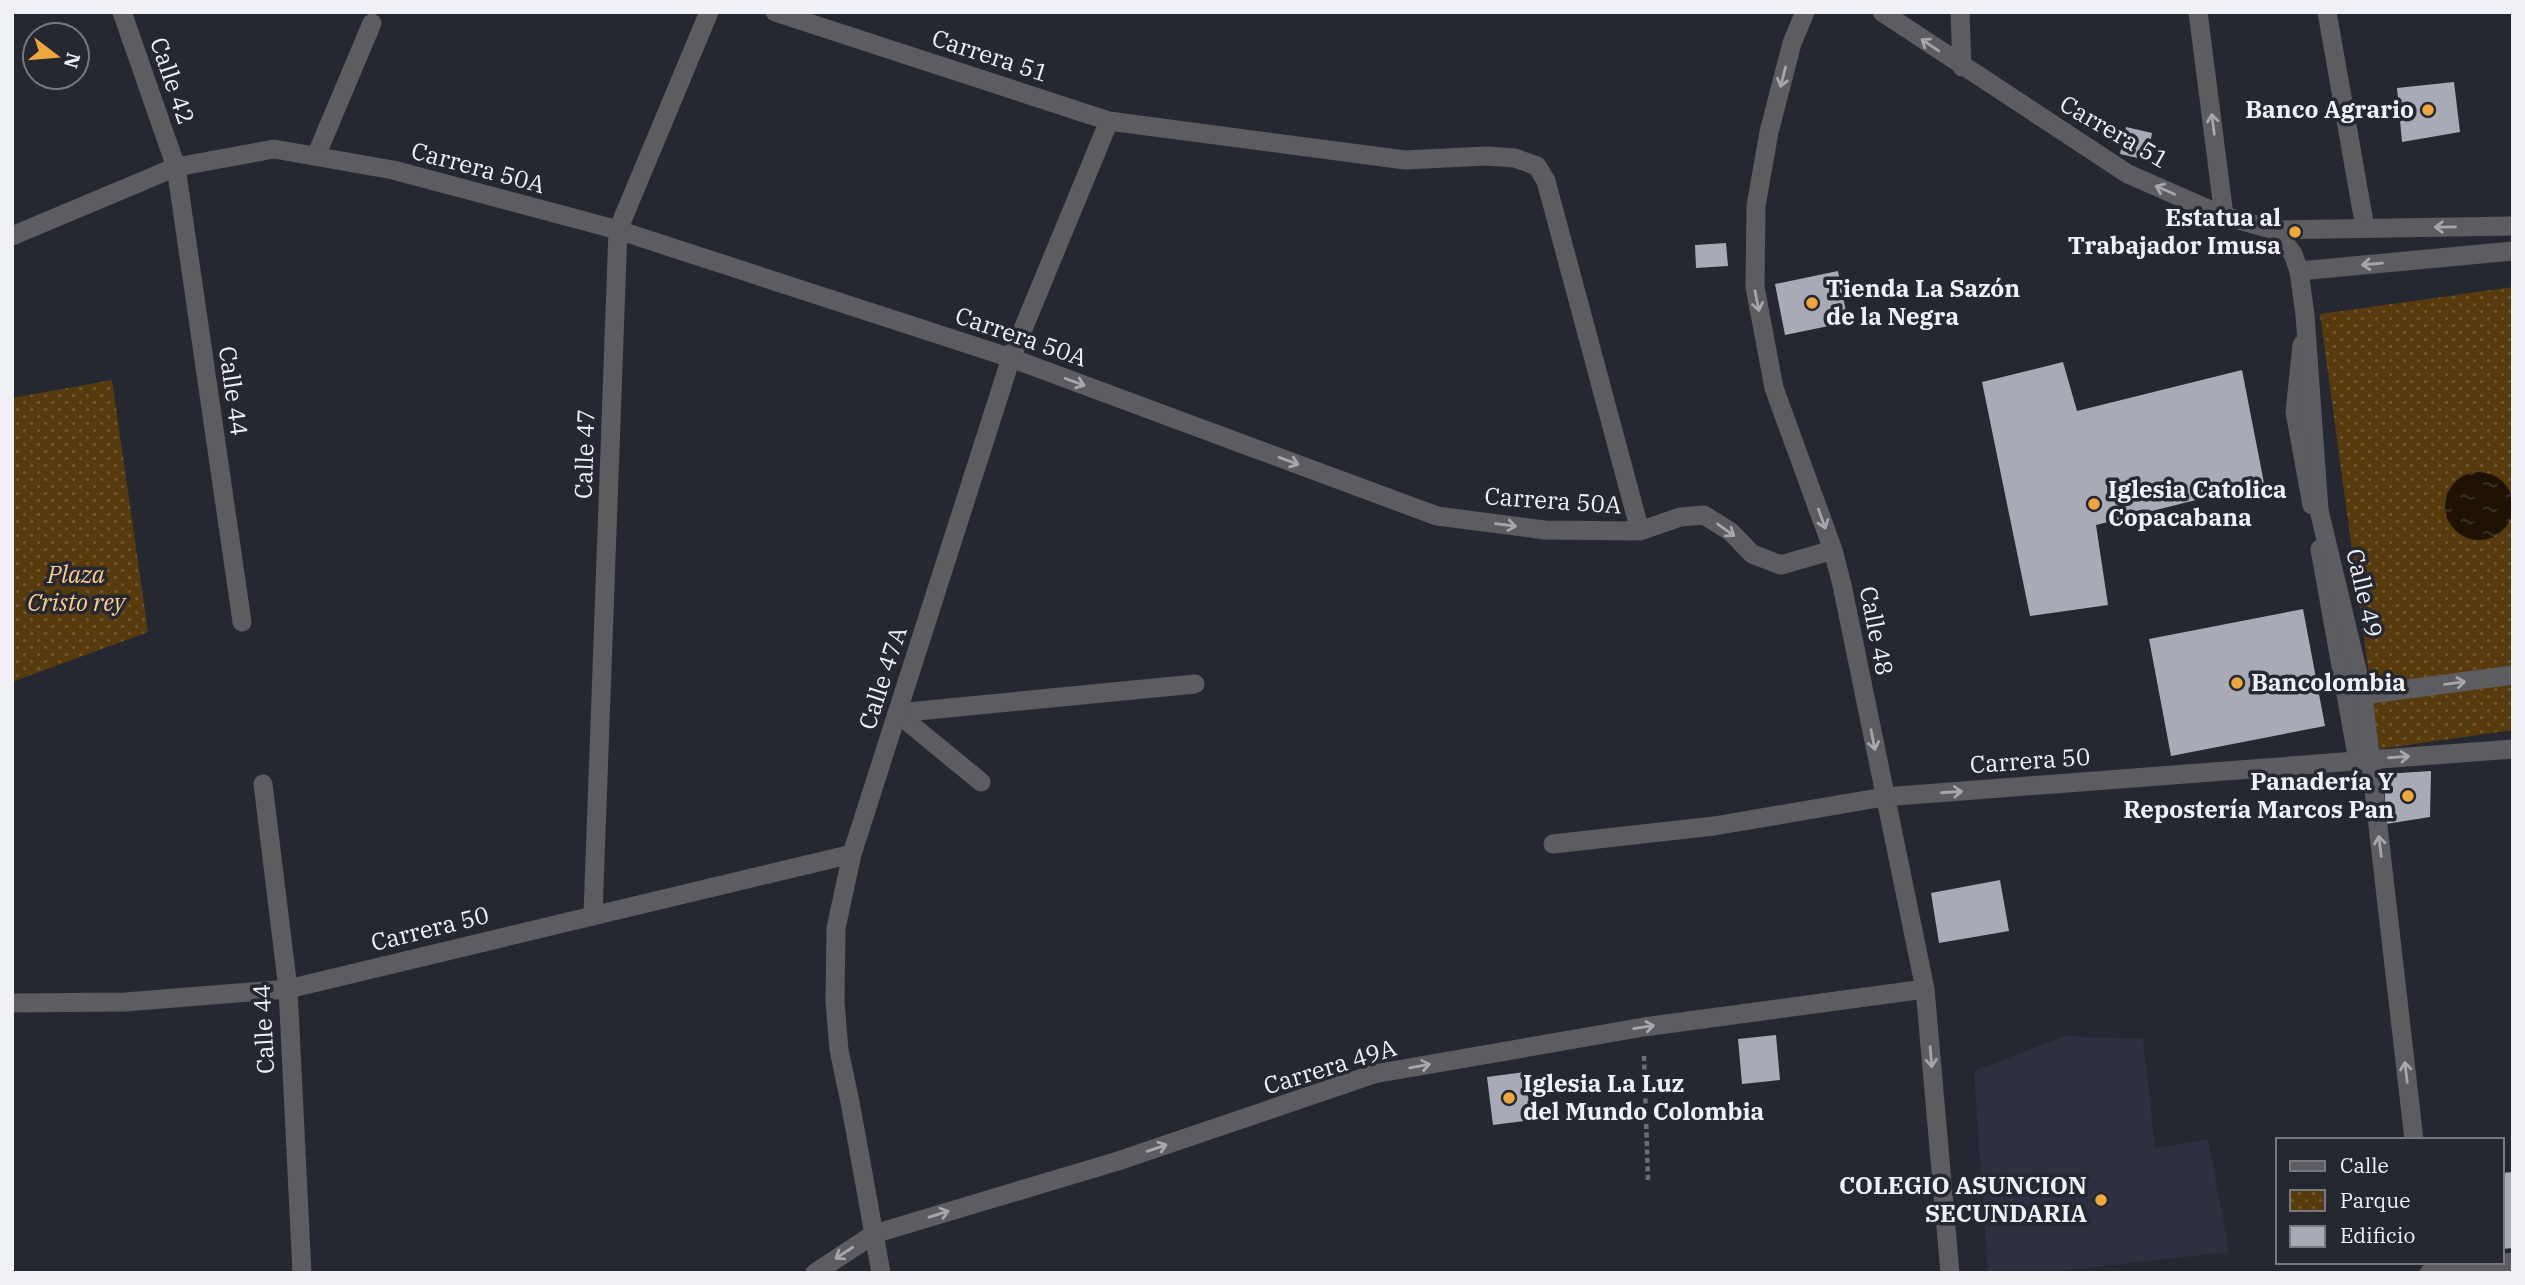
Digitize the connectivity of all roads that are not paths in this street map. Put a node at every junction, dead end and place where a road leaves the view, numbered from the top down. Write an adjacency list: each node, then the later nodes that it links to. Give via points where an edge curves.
1 (122, 12): 13 (street, Calle 42)
2 (709, 12): 17 (street, Calle 47)
3 (775, 12): 11 (street, Carrera 51)
4 (1805, 12): 25 (street, Calle 48, one-way to 25, via 1792,43 1769,132 1756,206 1755,287 1774,388)
5 (1882, 12): 10 (street, Carrera 51, one-way to 5)
6 (1960, 12): 10 (street)
7 (2198, 12): 14 (street, one-way to 7)
8 (2327, 12): 16 (street)
9 (376, 18): 12 (street)
10 (1962, 67): 14 (street, Carrera 51, one-way to 10, via 2128,174)
11 (1109, 121): 23 (street, Calle 47A); 24 (street, Carrera 51, via 1405,160 1486,156 1515,158 1537,166 1546,180)
12 (316, 156): 13 (street, Carrera 50A, via 274,149); 17 (street, Carrera 50A, via 393,170)
13 (176, 167): 19 (street, Carrera 50A); 26 (street, Calle 44)
14 (2224, 216): 18 (street, Carrera 51)
15 (2513, 226): 16 (street, Carrera 51, one-way to 16)
16 (2365, 228): 18 (street, Carrera 51)
17 (618, 230): 23 (street, Carrera 50A); 38 (street, Calle 47)
18 (2275, 230): 21 (street, Calle 49)
19 (12, 236)
20 (2513, 251): 21 (street, one-way to 21)
21 (2299, 271): 22 (street, Calle 49)
22 (2305, 315): 29 (street, Calle 49, via 2319,510); 32 (street, via 2295,412)
23 (1011, 358): 24 (street, Carrera 50A, one-way to 24, via 1437,516 1545,530); 30 (street, Calle 47A)
24 (1640, 531): 25 (street, Carrera 50A, one-way to 25, via 1680,517 1704,515 1731,532 1752,554 1781,565)
25 (1833, 550): 35 (street, Calle 48, one-way to 35)
26 (243, 622)
27 (2513, 675): 29 (street, one-way to 27)
28 (1195, 684): 30 (street)
29 (2363, 695): 32 (street, Calle 49)
30 (897, 713): 33 (street); 37 (street, Calle 47A)
31 (2513, 749): 32 (street, Carrera 50, one-way to 31)
32 (2364, 760): 35 (street, Carrera 50, one-way to 32); 42 (street, Calle 49, one-way to 32)
33 (981, 782)
34 (263, 784): 39 (street, Calle 44)
35 (1884, 797): 36 (street, Carrera 50, via 1714,825); 40 (street, Calle 48)
36 (1553, 844)
37 (852, 854): 38 (street, Carrera 50); 43 (street, Calle 47A, via 836,928 835,1002 839,1050)
38 (593, 915): 39 (street, Carrera 50)
39 (288, 989): 41 (street, Carrera 50, via 125,1002); 45 (street, Calle 44)
40 (1925, 989): 43 (street, Carrera 49A, one-way to 40, via 1118,1161 1374,1074 1644,1027); 48 (street, Calle 48, one-way to 48)
41 (12, 1003)
42 (2414, 1138)
43 (874, 1234): 46 (street, Carrera 49A, one-way to 46); 47 (street, Calle 47A)
44 (2498, 1264): 49 (street)
45 (302, 1273)
46 (815, 1273)
47 (881, 1273)
48 (1950, 1273)
49 (2429, 1273)

